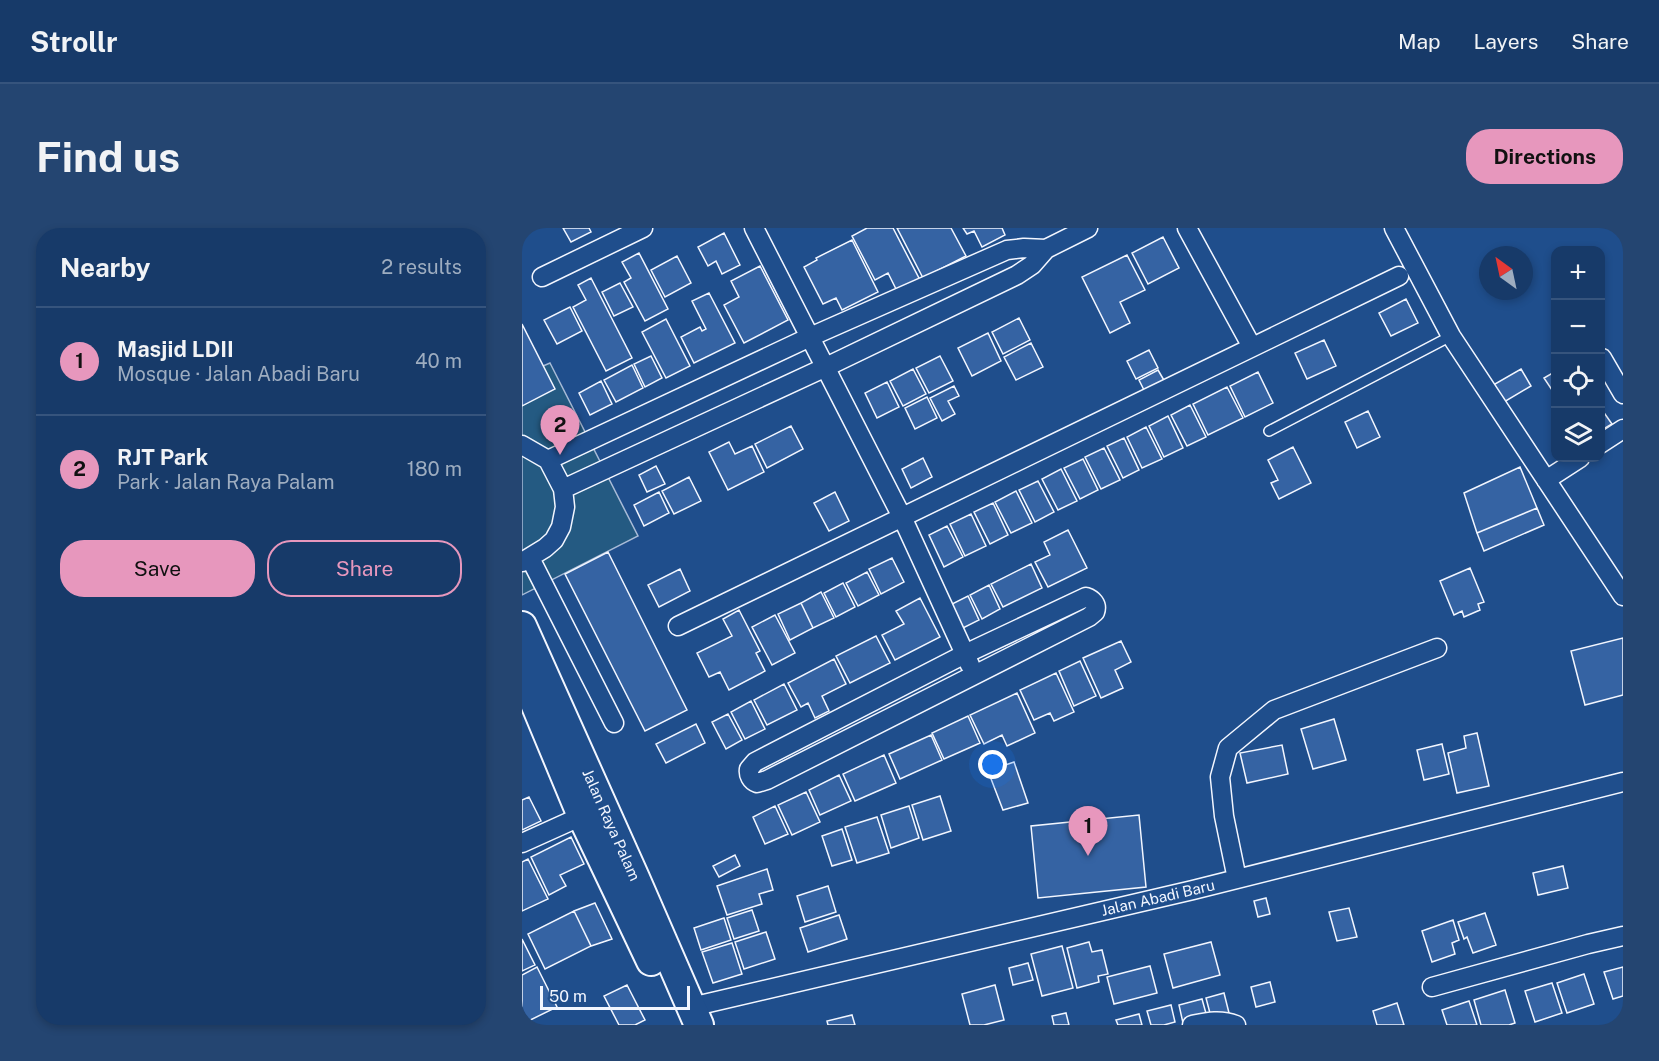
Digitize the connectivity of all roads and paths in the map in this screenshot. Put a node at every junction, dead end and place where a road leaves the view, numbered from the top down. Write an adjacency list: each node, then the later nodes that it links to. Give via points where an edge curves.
1 (643, 228): 8 (street)
2 (754, 228): 10 (street)
3 (1088, 228): 6 (street)
4 (1187, 228): 11 (street)
5 (1394, 228): 9 (street)
6 (1046, 249): 10 (street, via 1007,250); 13 (street, via 1017,275)
7 (1399, 276): 11 (street)
8 (542, 277)
9 (1451, 336): 16 (lane); 21 (street)
10 (810, 337): 13 (street); 19 (street)
11 (1252, 347): 23 (street)
12 (1605, 363): 14 (street)
13 (826, 367): 22 (street); 23 (street)
14 (1623, 394)
15 (1623, 429): 17 (street)
16 (1269, 431)
17 (1605, 441)
18 (522, 445): 19 (street)
19 (548, 460): 22 (street)
20 (1574, 462): 21 (street)
21 (1546, 480): 25 (street)
22 (562, 489): 24 (street, via 565,507 561,527 554,540)
23 (902, 517): 27 (street); 29 (street)
24 (526, 560): 32 (street)
25 (1623, 596)
26 (522, 626): 39 (main road, Jalan Raya Palam, via 635,878)
27 (678, 626)
28 (1437, 648): 36 (street, via 1274,710 1228,748 1220,777)
29 (965, 654): 31 (street); 31 (street, via 1081,598 1092,600 1096,607 1093,615); 31 (street, via 755,762 749,775 757,783 767,780)
30 (522, 672): 34 (main road, Jalan Raya Palam)
31 (974, 674)
32 (614, 723)
33 (1623, 782): 36 (street, Jalan Abadi Baru)
34 (582, 816): 35 (street); 39 (main road, Jalan Raya Palam)
35 (522, 843)
36 (1236, 879): 39 (street, Jalan Abadi Baru)
37 (1623, 936): 38 (street)
38 (1432, 987)
39 (690, 1019)
40 (1192, 1025): 41 (street, via 1214,1021)
41 (1236, 1025)

